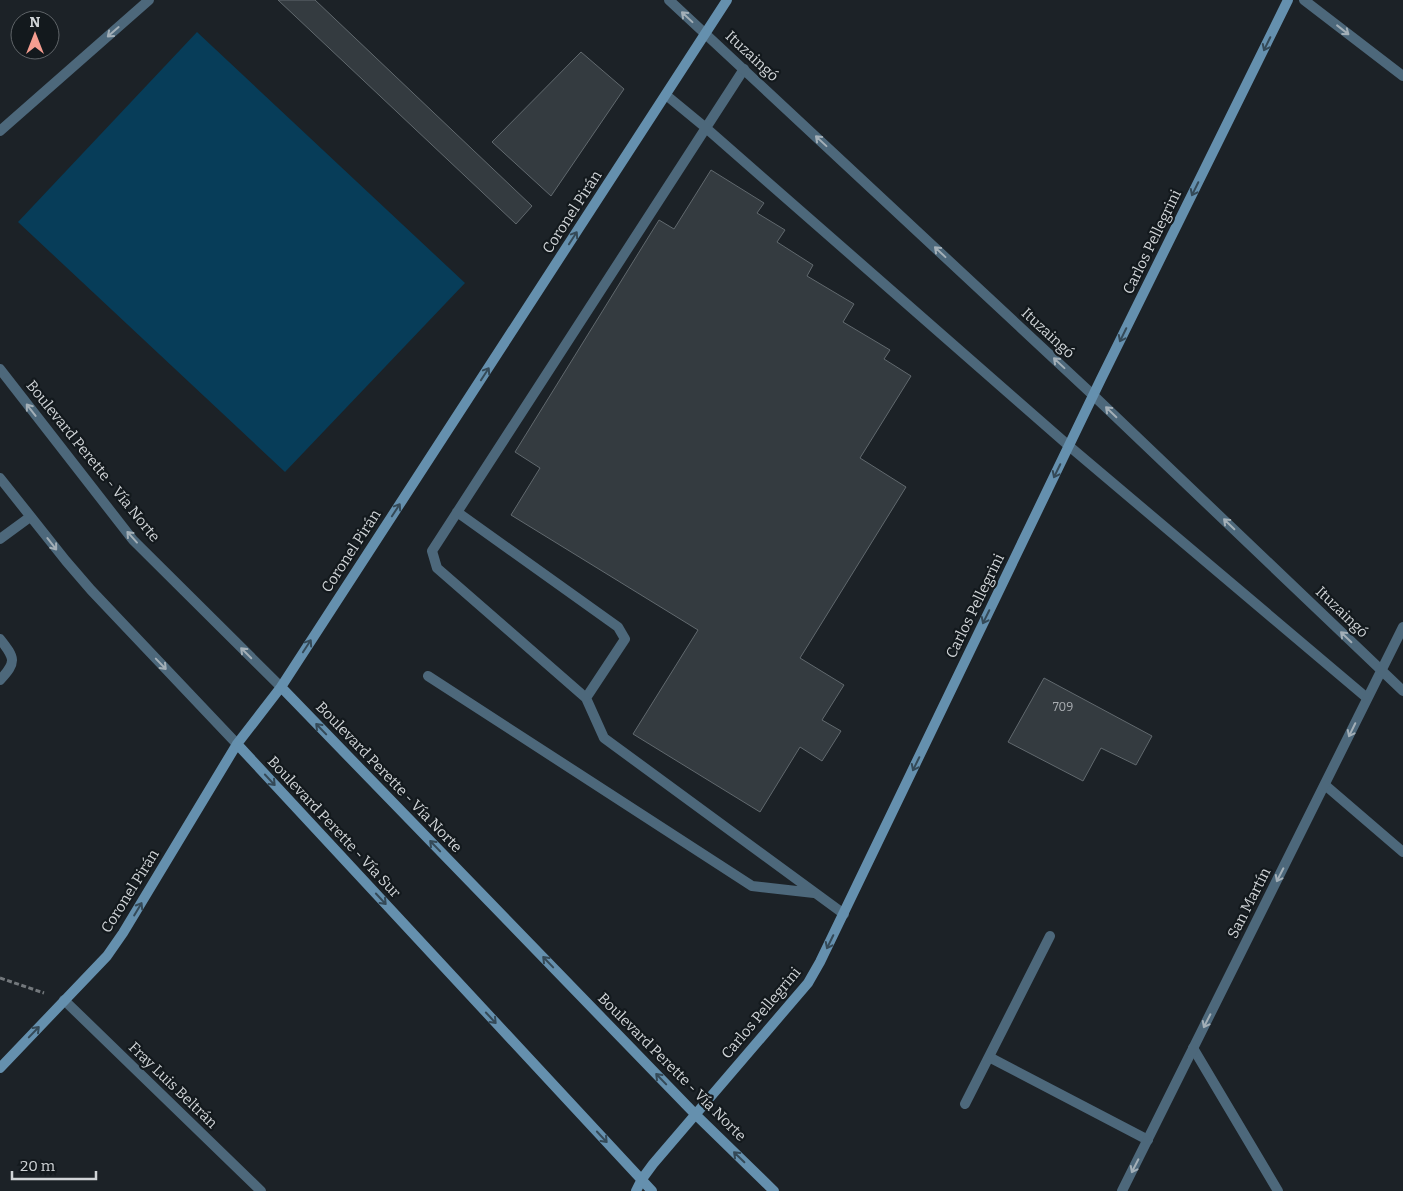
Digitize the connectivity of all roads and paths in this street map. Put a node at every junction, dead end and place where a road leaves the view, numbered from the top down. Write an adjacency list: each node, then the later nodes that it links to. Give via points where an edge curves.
1 (149, 0): 11 (street, one-way to 11)
2 (670, 0): 6 (street, Ituzaingó, one-way to 2)
3 (727, 0): 6 (street, Coronel Pirán)
4 (1288, 0): 13 (street, Carlos Pellegrini, one-way to 13)
5 (1304, 0): 8 (street, one-way to 8)
6 (705, 33): 7 (street, Ituzaingó); 9 (street, Coronel Pirán)
7 (744, 69): 10 (street); 13 (street, Ituzaingó, one-way to 7)
8 (1403, 76)
9 (666, 95): 10 (street); 24 (street, Coronel Pirán, one-way to 9)
10 (706, 128): 14 (street); 16 (street)
11 (0, 131)
12 (0, 369): 24 (street, Boulevard Perette - Vía Norte, one-way to 12, via 133,540)
13 (1094, 396): 14 (street, Carlos Pellegrini); 21 (street, Ituzaingó, one-way to 13)
14 (1069, 446): 27 (street); 32 (street, Carlos Pellegrini, one-way to 32)
15 (0, 478): 17 (street, Boulevard Perette - Vía Sur)
16 (457, 512): 26 (street, via 432,551 437,568); 26 (street, via 618,628 625,639)
17 (30, 516): 18 (street); 28 (street, Boulevard Perette - Vía Sur, one-way to 28, via 91,590)
18 (0, 540)
19 (1403, 627): 21 (street, San Martín)
20 (0, 639): 23 (street, via 13,661)
21 (1381, 670): 25 (street, Ituzaingó); 27 (street, San Martín)
22 (428, 676): 31 (street, via 752,886)
23 (0, 680)
24 (281, 687): 28 (street, Coronel Pirán); 40 (street, Boulevard Perette - Vía Norte, one-way to 24)
25 (1403, 692)
26 (586, 698): 31 (street, via 604,738)
27 (1368, 698): 29 (street, San Martín, one-way to 29)
28 (237, 744): 35 (street, Coronel Pirán, one-way to 28, via 107,956 123,933); 42 (street, Boulevard Perette - Vía Sur, one-way to 42)
29 (1325, 785): 30 (street); 36 (street, San Martín, one-way to 36)
30 (1403, 852)
31 (815, 893): 32 (street)
32 (844, 914): 40 (street, Carlos Pellegrini, one-way to 40, via 808,983)
33 (1050, 936): 37 (street)
34 (0, 978): 35 (path)
35 (64, 1000): 38 (street, Coronel Pirán, one-way to 35); 43 (street, Fray Luis Beltrán)
36 (1193, 1048): 41 (street, San Martín); 48 (street)
37 (989, 1057): 39 (street); 41 (street)
38 (0, 1068)
39 (965, 1104)
40 (695, 1114): 42 (street, Carlos Pellegrini); 46 (street, Boulevard Perette - Vía Norte, one-way to 40)
41 (1148, 1140): 47 (street, San Martín, one-way to 47)
42 (642, 1180): 44 (street, Carlos Pellegrini); 45 (street, Boulevard Perette - Vía Sur)
43 (261, 1191)
44 (636, 1191)
45 (652, 1191)
46 (774, 1191)
47 (1122, 1191)
48 (1278, 1191)

